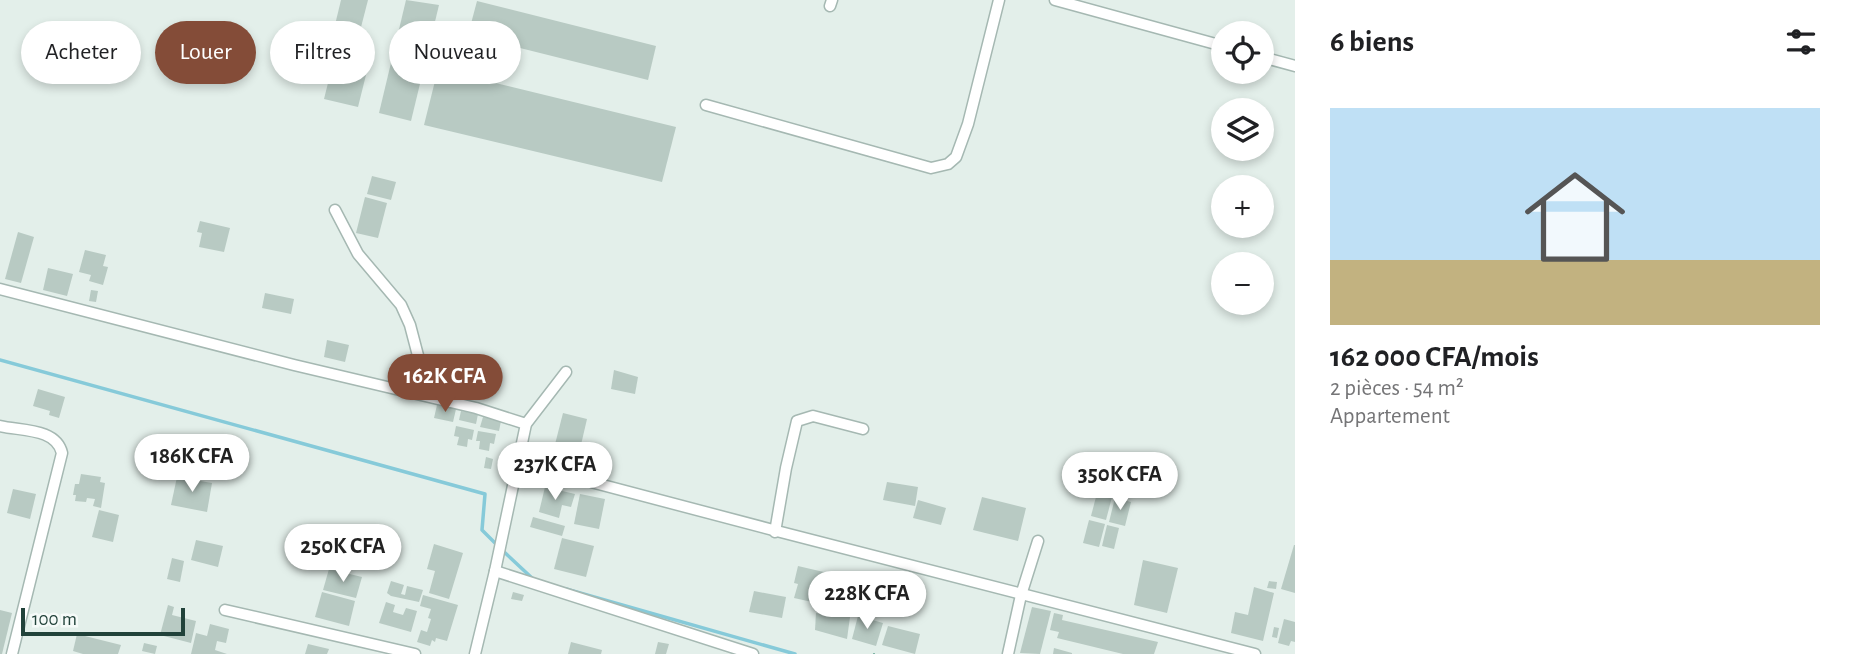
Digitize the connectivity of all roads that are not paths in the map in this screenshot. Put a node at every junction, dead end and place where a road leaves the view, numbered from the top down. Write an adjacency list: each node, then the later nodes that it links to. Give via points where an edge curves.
1 (999, 0): 6 (street, via 968,124 956,157 948,164 931,168)
2 (1055, 0): 3 (street)
3 (1211, 43)
4 (1274, 60): 5 (street)
5 (1295, 66)
6 (706, 105)
7 (335, 210): 10 (street, via 359,254 401,305 421,367)
8 (0, 289): 10 (street)
9 (566, 372): 11 (street)
10 (451, 402): 11 (street)
11 (526, 424): 14 (street)
12 (0, 426): 20 (street, via 50,436 62,453)
13 (863, 429): 15 (street, via 813,416 797,421)
14 (519, 463): 15 (street); 17 (street)
15 (775, 531): 18 (street)
16 (1038, 541): 18 (street)
17 (495, 571): 22 (street); 23 (street)
18 (1021, 595): 24 (street); 25 (street)
19 (225, 610): 21 (street)
20 (12, 654)
21 (415, 654)
22 (475, 654)
23 (753, 654)
24 (1008, 654)
25 (1255, 654)

